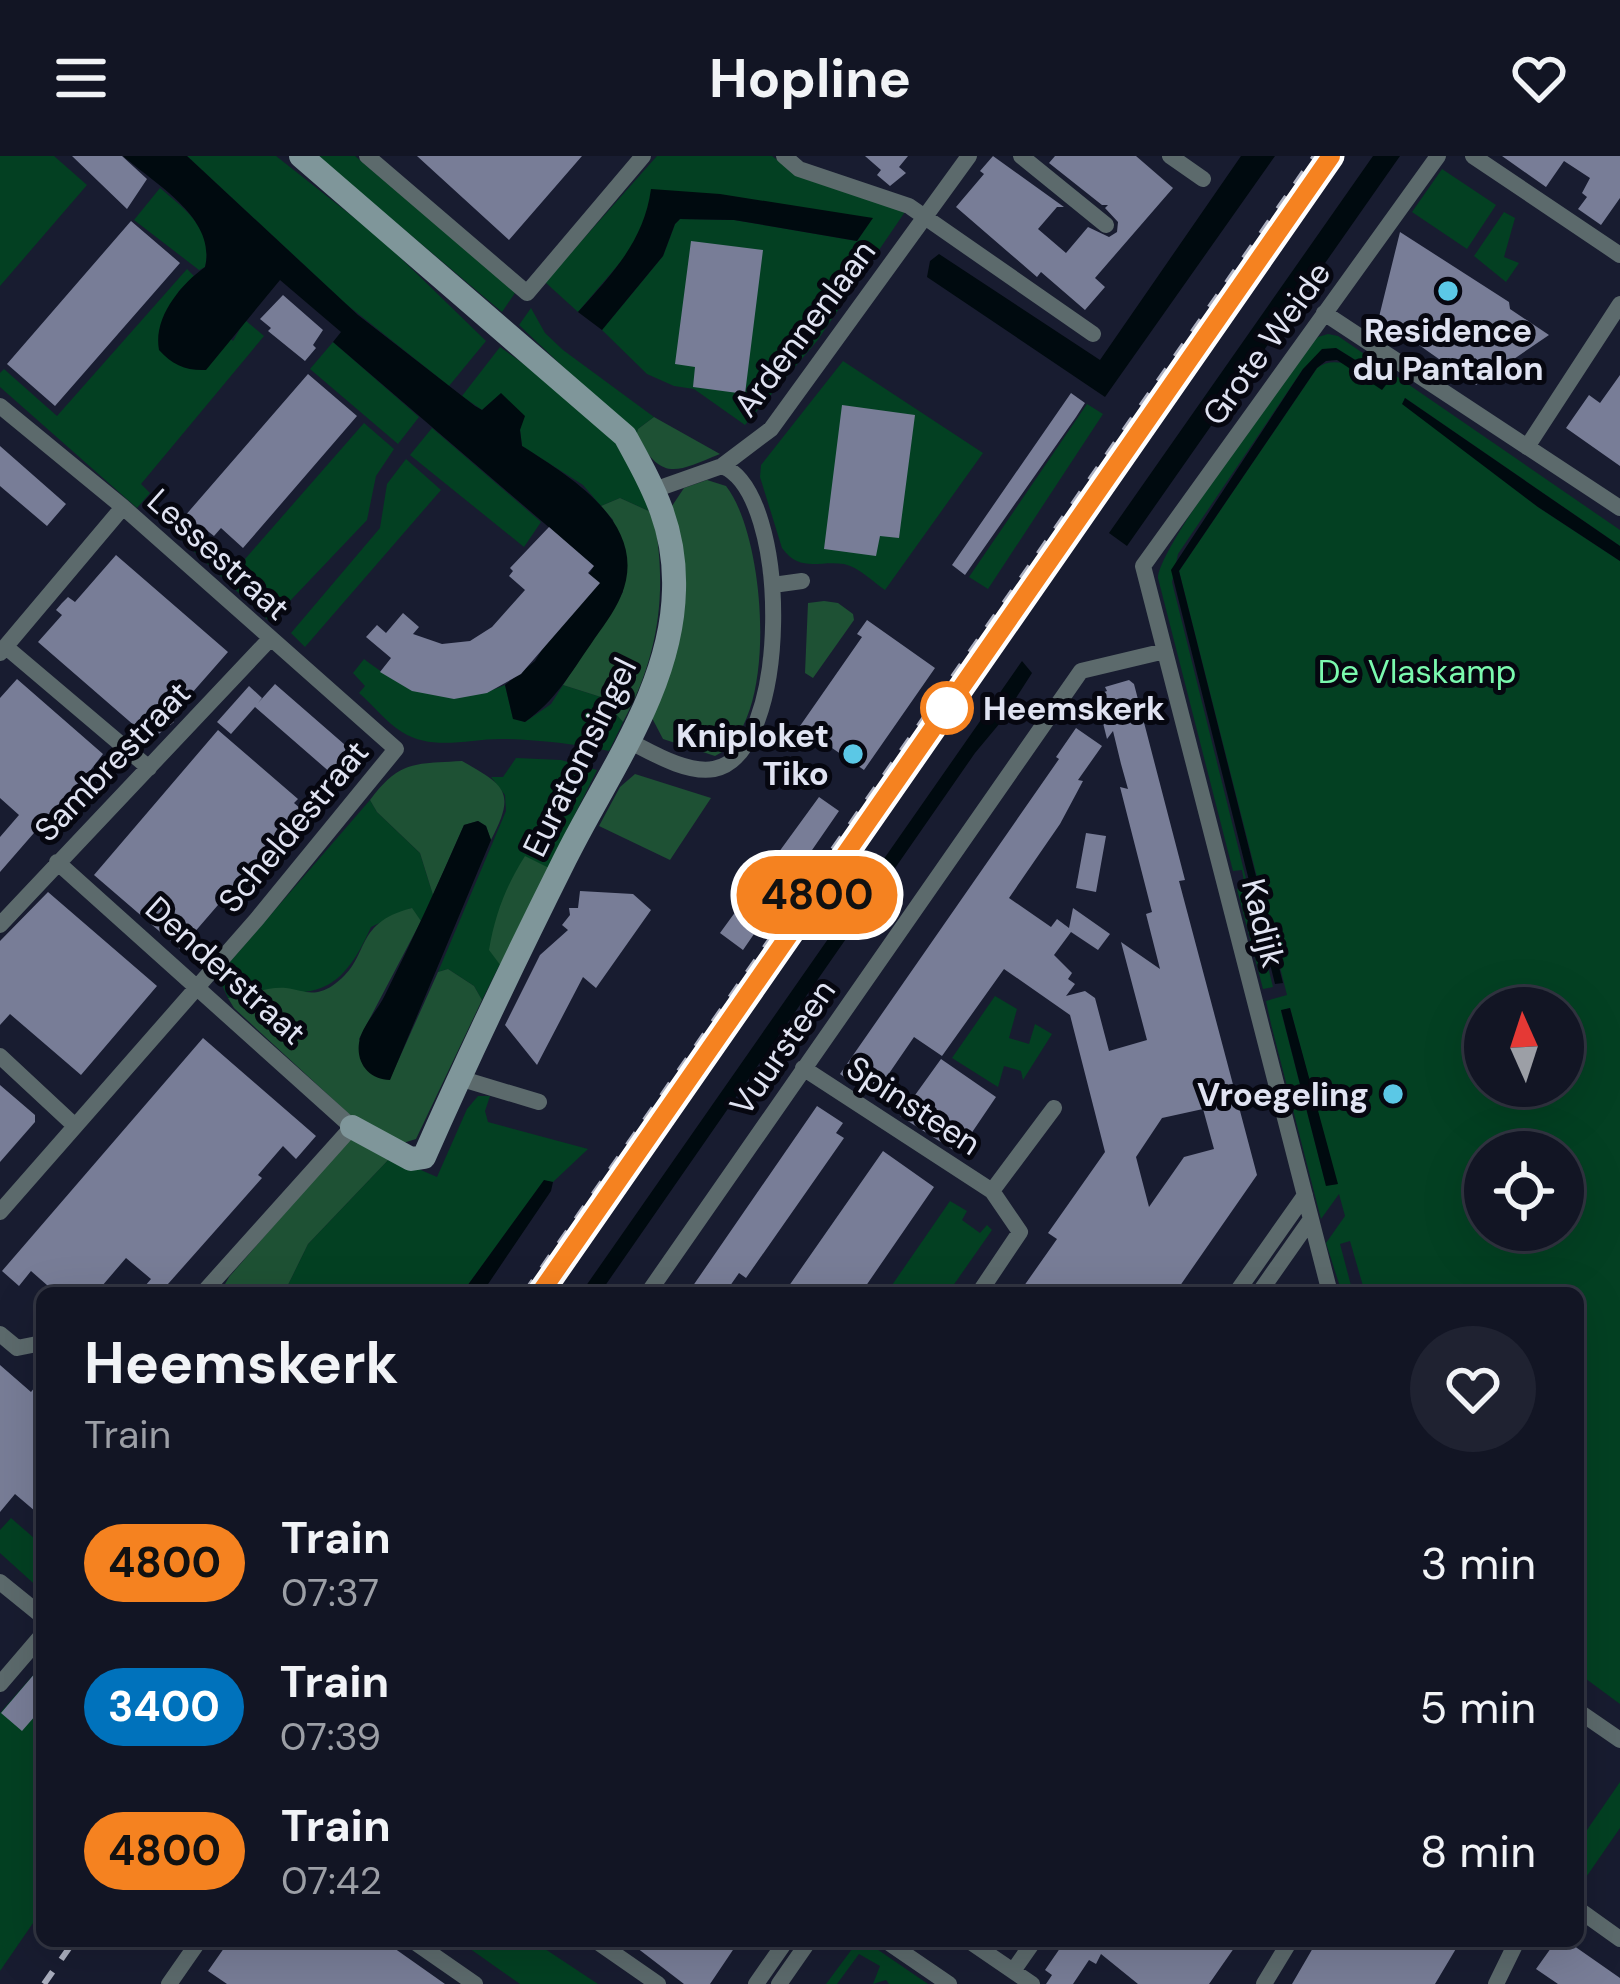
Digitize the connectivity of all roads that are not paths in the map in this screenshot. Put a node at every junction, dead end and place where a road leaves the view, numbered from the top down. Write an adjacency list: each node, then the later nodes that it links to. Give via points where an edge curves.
1 (302, 156): 20 (street, Euratomsingel, via 625,436)
2 (368, 156): 3 (street, via 527,293)
3 (642, 156)
4 (784, 156): 11 (street, Ardennenlaan, via 799,169)
5 (969, 156): 11 (street, Ardennenlaan)
6 (1021, 156): 12 (street)
7 (1170, 156): 10 (street)
8 (1438, 156): 15 (street, Grote Weide)
9 (1473, 156): 13 (street)
10 (1202, 179)
11 (926, 217): 16 (street, Ardennenlaan); 19 (street, Ardennenlaan, via 771,429)
12 (1106, 225)
13 (1620, 255)
14 (1620, 304): 18 (street)
15 (1324, 313): 18 (street); 23 (street, Grote Weide)
16 (1093, 334)
17 (0, 406): 21 (street, Lessestraat)
18 (1527, 447): 22 (street)
19 (722, 466): 20 (street, Ardennenlaan); 25 (street, via 735,472 755,505)
20 (654, 490): 29 (street, Euratomsingel, via 671,534 671,626 652,692)
21 (123, 507): 26 (street, Lessestraat); 27 (street)
22 (1620, 508)
23 (1143, 566): 28 (street, Kadijk)
24 (802, 581): 25 (street)
25 (773, 585): 29 (street, via 770,662 742,753 705,770)
26 (269, 640): 30 (street, Lessestraat); 31 (street, Sambrestraat)
27 (3, 650): 31 (street)
28 (1166, 651): 36 (street, Vuursteen, via 1081,671); 44 (street, Kadijk)
29 (627, 740): 37 (street, Euratomsingel)
30 (396, 749): 34 (street, Scheldestraat)
31 (149, 768): 32 (street, Sambrestraat)
32 (57, 862): 33 (street, Sambrestraat); 34 (street, Denderstraat)
33 (0, 926)
34 (194, 986): 40 (street, Scheldestraat); 41 (street, Denderstraat)
35 (0, 1056): 40 (street)
36 (803, 1068): 43 (street, Spinsteen); 48 (street, Vuursteen)
37 (459, 1078): 38 (street); 42 (street, Euratomsingel)
38 (538, 1102)
39 (1054, 1108): 43 (street, Spinsteen)
40 (74, 1125): 45 (street, Scheldestraat)
41 (352, 1127): 42 (street, Denderstraat, via 411,1160); 47 (street)
42 (424, 1157)
43 (992, 1191): 49 (street, Spinsteen, via 1020,1232)
44 (1305, 1196): 46 (street, Kadijk); 50 (street)
45 (0, 1212)
46 (1311, 1219): 51 (street); 52 (street, Kadijk)
47 (207, 1287)
48 (652, 1287)
49 (983, 1287)
50 (1240, 1287)
51 (1263, 1287)
52 (1328, 1287)
53 (0, 1334): 54 (street, via 17,1348)
54 (36, 1344)
55 (0, 1582): 56 (street)
56 (36, 1611)
57 (36, 1642): 58 (street)
58 (0, 1684)
59 (1584, 1715): 60 (street)
60 (1620, 1740)
61 (1584, 1914): 62 (street)
62 (1620, 1939)
63 (195, 1947): 75 (street)
64 (422, 1947): 76 (street)
65 (602, 1947): 74 (street)
66 (782, 1947): 78 (street)
67 (805, 1947): 79 (street)
68 (895, 1947): 80 (street)
69 (978, 1947): 73 (street)
70 (1030, 1947): 73 (street)
71 (1286, 1947): 82 (street)
72 (1513, 1947): 83 (street)
73 (1013, 1971): 81 (street)
74 (632, 1977): 77 (street)
75 (169, 1984)
76 (475, 1984)
77 (658, 1984)
78 (756, 1984)
79 (779, 1984)
80 (949, 1984)
81 (1032, 1984)
82 (1264, 1984)
83 (1496, 1984)

